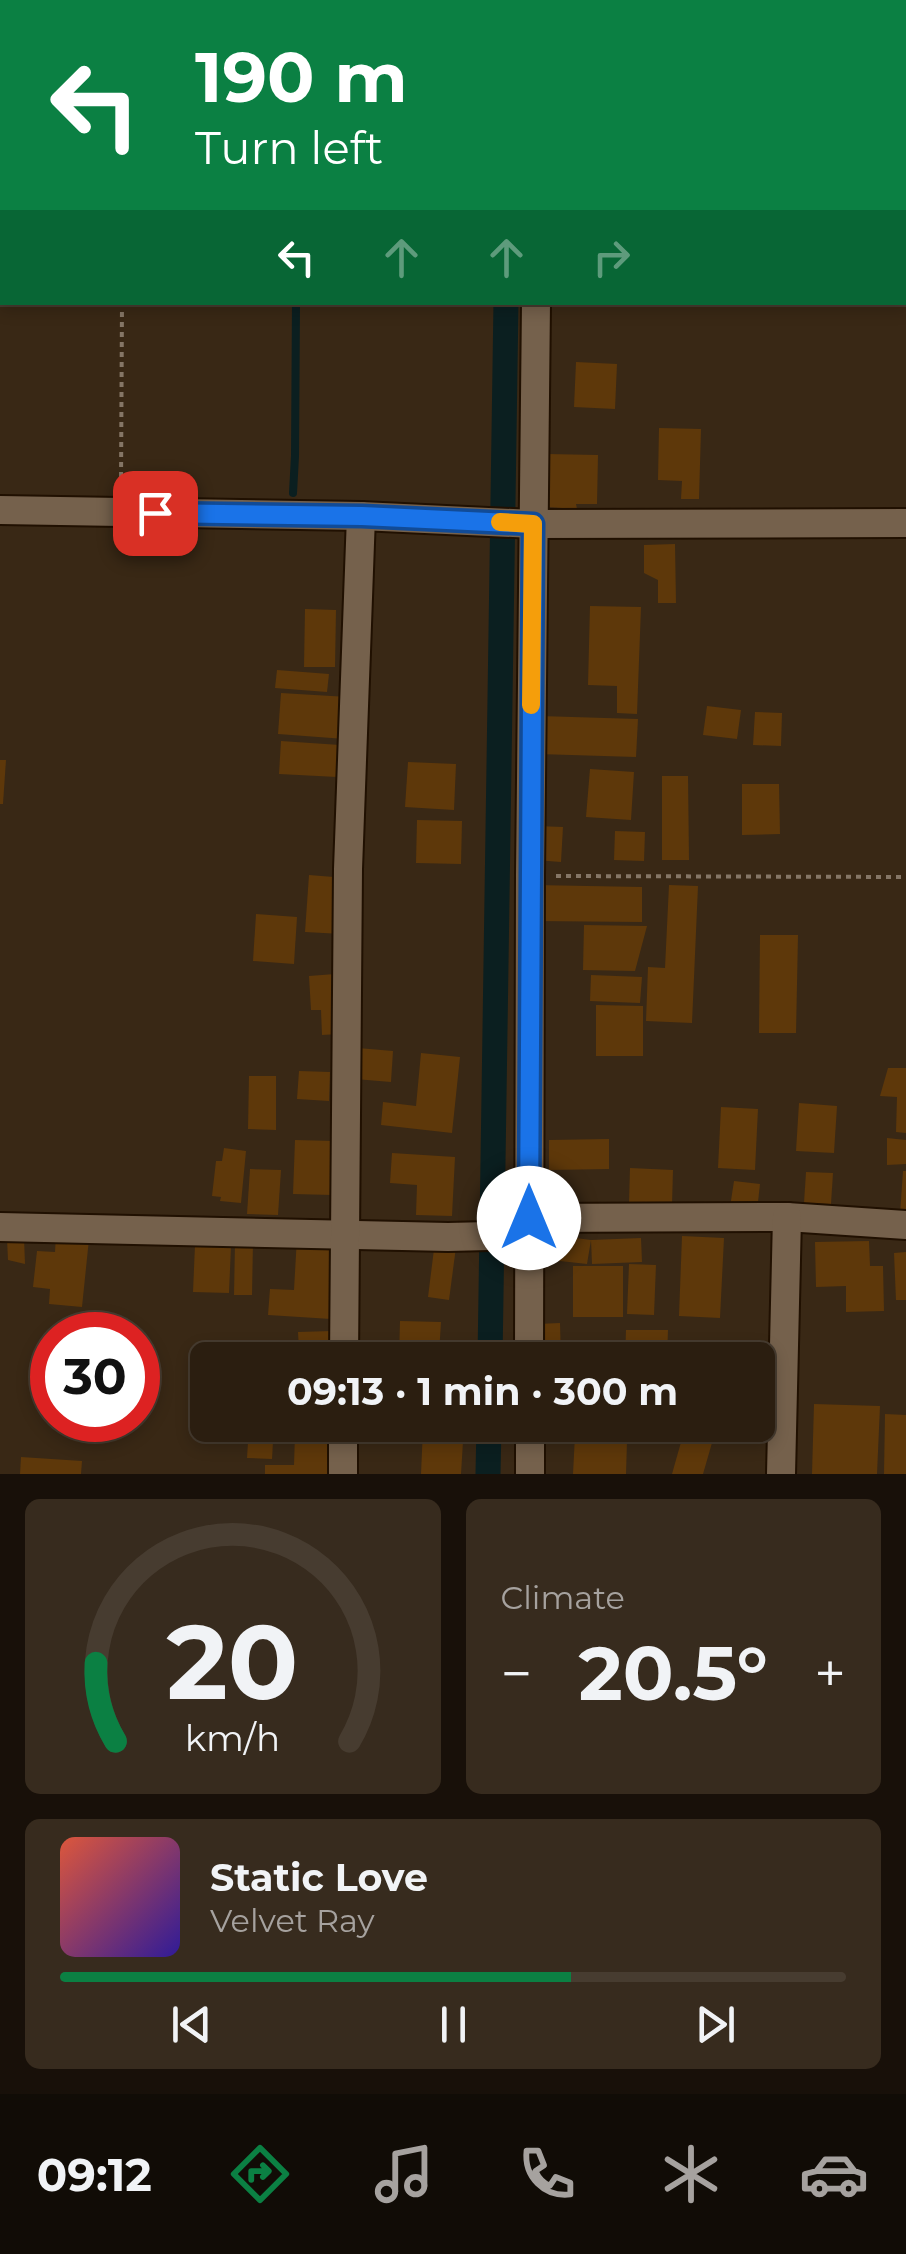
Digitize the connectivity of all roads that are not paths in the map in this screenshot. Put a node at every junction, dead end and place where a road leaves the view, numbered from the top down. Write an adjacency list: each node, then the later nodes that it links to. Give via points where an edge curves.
1 (536, 305): 5 (street)
2 (0, 510): 3 (street)
3 (362, 516): 5 (street); 10 (street, via 348,869)
4 (906, 523): 5 (street)
5 (529, 524): 9 (street)
6 (786, 1217): 7 (street); 9 (street); 17 (street)
7 (906, 1225)
8 (0, 1226): 10 (street)
9 (524, 1230): 10 (street); 12 (street)
10 (346, 1235): 11 (street)
11 (344, 1342)
12 (528, 1342)
13 (343, 1442): 15 (street)
14 (530, 1442): 16 (street)
15 (342, 1474)
16 (530, 1474)
17 (781, 1474)

